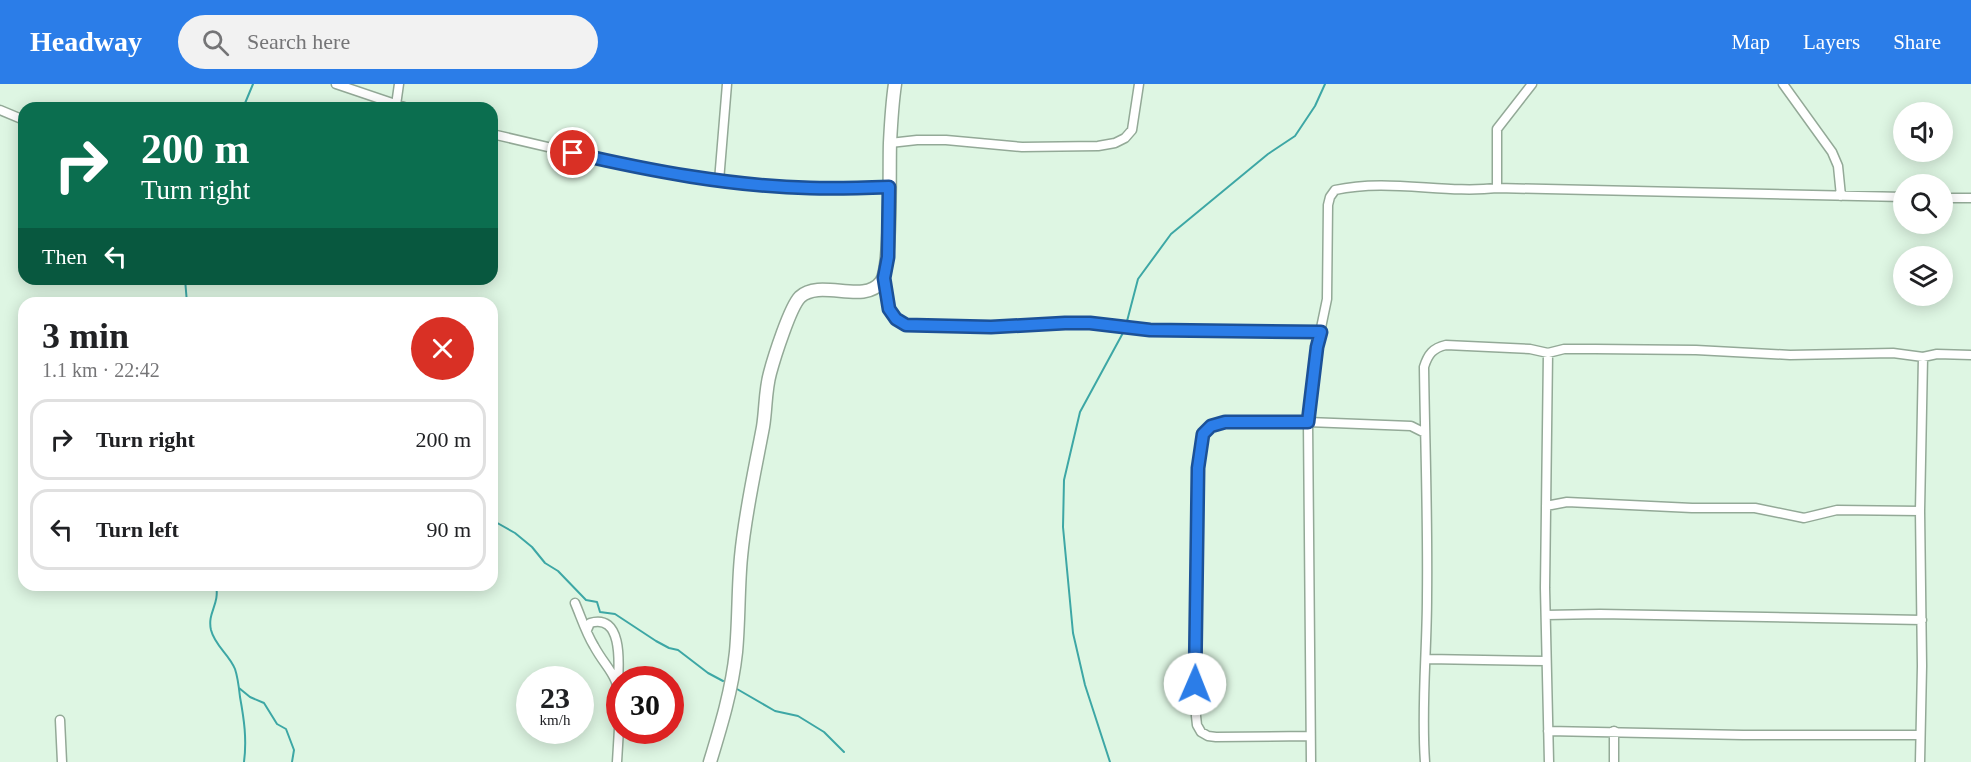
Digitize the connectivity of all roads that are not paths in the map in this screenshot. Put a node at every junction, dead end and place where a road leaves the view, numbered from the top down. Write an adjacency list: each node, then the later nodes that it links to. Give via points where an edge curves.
1 (336, 84): 8 (street)
2 (399, 84): 9 (street)
3 (727, 84): 14 (street)
4 (895, 84): 13 (street)
5 (1139, 84): 13 (street, via 1132,130 1115,143 1022,147 946,140)
6 (1532, 84): 16 (street, via 1497,129)
7 (1783, 84): 17 (street, via 1832,152 1838,166)
8 (387, 102)
9 (396, 102)
10 (0, 110): 11 (street)
11 (18, 118)
12 (498, 135): 14 (street, via 642,169)
13 (890, 142): 15 (street)
14 (718, 181): 15 (street, via 810,188)
15 (889, 187): 21 (street)
16 (1497, 189): 17 (street); 22 (street, via 1384,184 1335,190 1327,215 1327,299)
17 (1841, 196): 18 (street)
18 (1893, 197)
19 (1953, 198): 20 (street)
20 (1971, 198)
21 (884, 278): 22 (street, via 889,309 906,325 1083,323 1150,330); 46 (street, via 874,289 812,290 801,296 770,371 764,425 748,498 732,677)
22 (1321, 332): 26 (street)
23 (1548, 353): 25 (street, via 1564,349 1790,355 1893,352); 27 (street, via 1446,345 1435,348 1424,367); 28 (street)
24 (1971, 356): 25 (street)
25 (1923, 357): 29 (street)
26 (1308, 422): 27 (street, via 1411,426); 42 (street); 42 (street, via 1225,422 1211,426 1203,434 1198,468 1195,684 1197,725 1208,736)
27 (1425, 433): 34 (street)
28 (1546, 506): 29 (street, via 1567,502 1755,508 1804,518 1837,510); 31 (street)
29 (1920, 511): 32 (street)
30 (575, 603): 33 (street)
31 (1546, 615): 32 (street); 35 (street)
32 (1922, 620): 41 (street)
33 (587, 630): 36 (street); 37 (street, via 590,623 597,621 611,629 617,640)
34 (1427, 659): 35 (street); 48 (street)
35 (1546, 661): 39 (street)
36 (608, 666)
37 (619, 666)
38 (60, 720): 44 (street)
39 (1548, 731): 40 (street); 49 (street)
40 (1614, 731): 41 (street); 50 (street)
41 (1920, 735): 51 (street)
42 (1309, 736): 47 (street)
43 (618, 744): 45 (street)
44 (62, 762)
45 (617, 762)
46 (710, 762)
47 (1311, 762)
48 (1425, 762)
49 (1549, 762)
50 (1614, 762)
51 (1920, 762)

